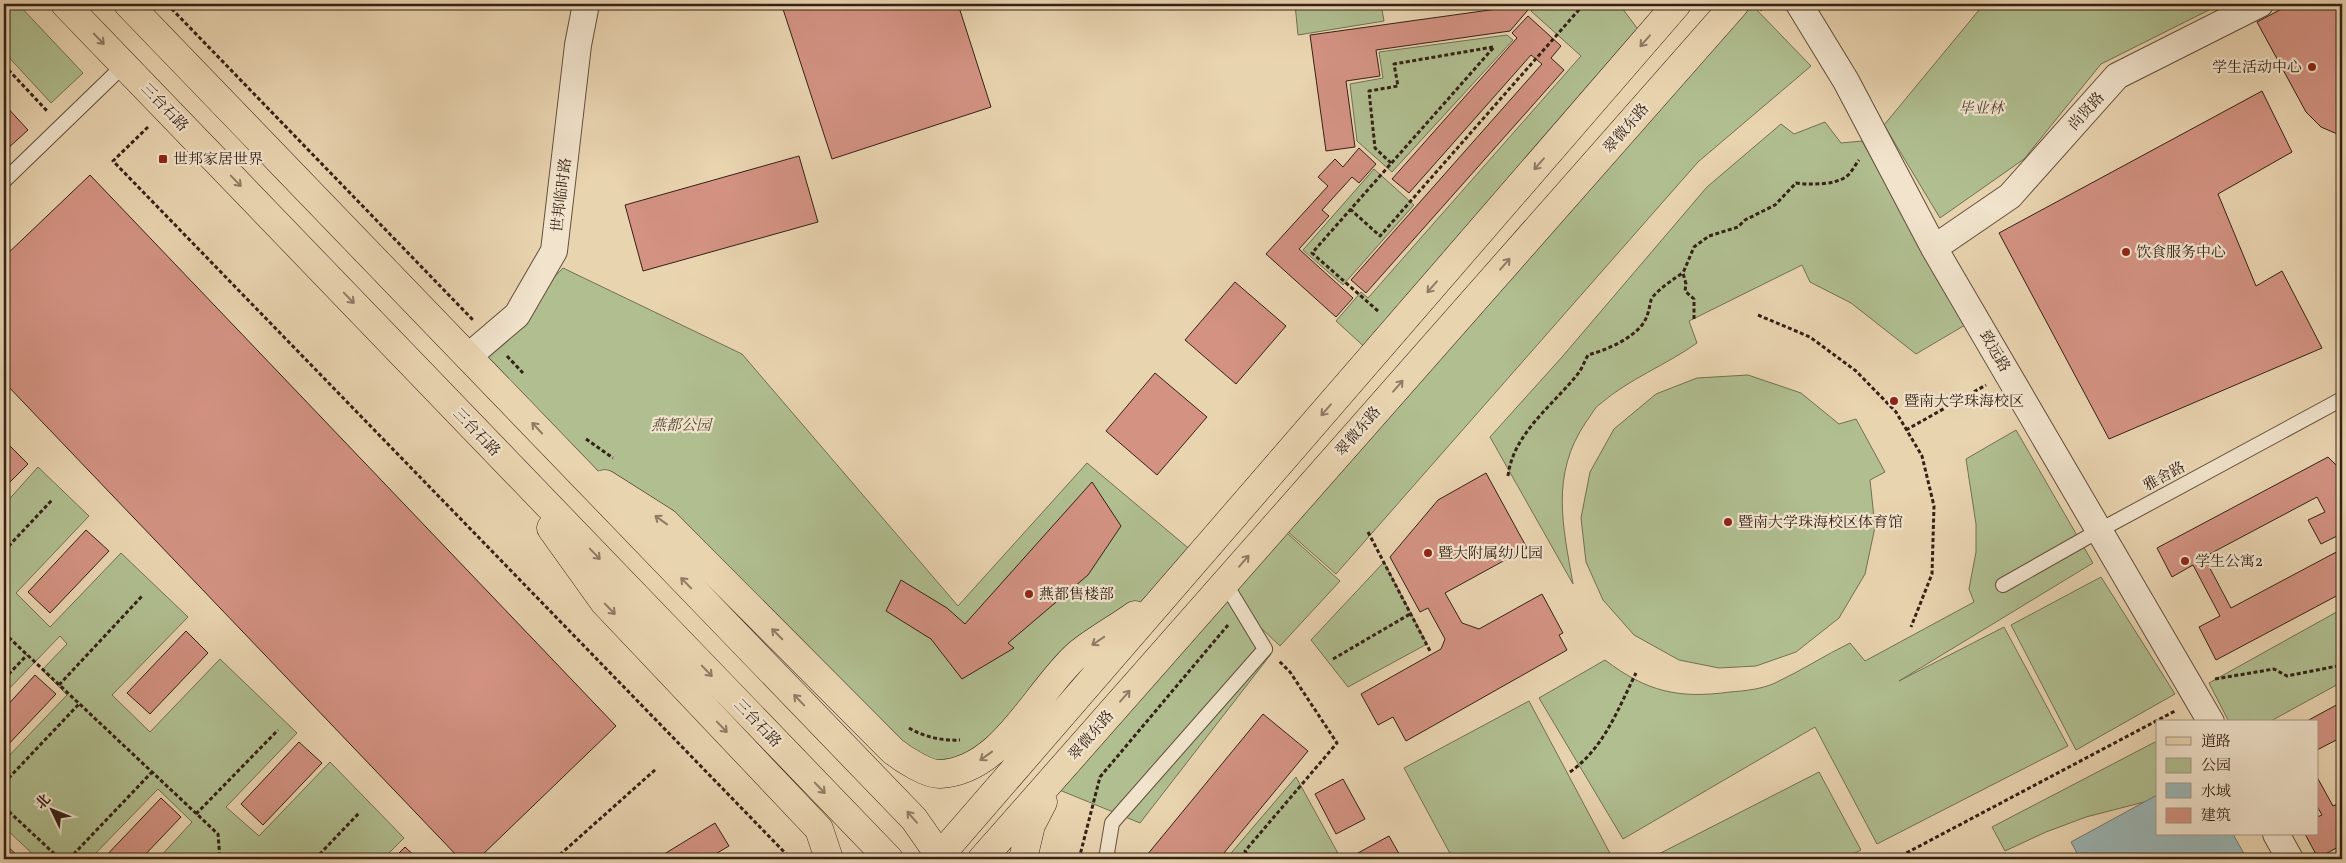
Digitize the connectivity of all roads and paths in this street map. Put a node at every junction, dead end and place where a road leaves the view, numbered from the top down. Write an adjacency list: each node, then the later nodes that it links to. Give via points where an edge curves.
1 (65, 4): 11 (main road, 三台石路, one-way to 11)
2 (128, 4): 26 (main road)
3 (167, 4): 25 (path)
4 (586, 4): 25 (street, 世邦临时路, via 578,45 554,251 517,315)
5 (1584, 4): 17 (path, via 1380,236)
6 (1677, 4): 42 (main road, one-way to 42)
7 (1735, 4): 40 (main road, 翠微东路, one-way to 7)
8 (1799, 4): 14 (street, 致远路)
9 (2260, 4): 18 (street, 尚贤路, via 2117,76 2010,196)
10 (4, 65): 13 (path)
11 (124, 65): 12 (main road, 三台石路); 13 (lane)
12 (166, 109): 32 (main road, 三台石路, one-way to 32); 71 (path, via 113,161)
13 (61, 126): 16 (lane)
14 (1873, 132): 18 (street, 致远路); 19 (path, via 1846,177 1808,185 1796,183 1775,205 1738,227 1709,236 1694,247)
15 (1392, 163): 15 (path, via 1474,68 1494,47 1394,64 1398,86 1369,91 1375,148); 17 (path)
16 (4, 181)
17 (1350, 209): 21 (path, via 1312,253)
18 (1934, 248): 27 (street, 致远路)
19 (1683, 273): 24 (path, via 1685,291 1694,299); 35 (path, via 1654,294 1651,307 1636,331 1616,344 1588,355 1577,375 1521,440 1509,464)
20 (1385, 304): 21 (path)
21 (1378, 311): 23 (path)
22 (1758, 315): 30 (path, via 1810,337 1856,371 1896,412)
23 (1372, 319)
24 (1694, 319)
25 (490, 338): 26 (street, 世邦临时路); 28 (path)
26 (469, 356): 33 (main road, one-way to 26)
27 (2008, 373): 30 (path); 37 (street, 致远路)
28 (530, 380)
29 (2342, 399): 37 (lane, 雅舍路)
30 (1906, 430): 46 (path, via 1922,456 1934,506 1932,574)
31 (583, 437): 34 (path)
32 (500, 456): 79 (main road, one-way to 79, via 604,602 819,829); 80 (main road, 三台石路, one-way to 80)
33 (564, 457): 42 (main road, one-way to 33, via 1078,654 998,748 972,766 939,774 893,751 665,522); 72 (main road, one-way to 33, via 914,819)
34 (614, 459)
35 (1508, 476)
36 (52, 500): 39 (path)
37 (2100, 530): 41 (lane, 雅舍路); 56 (street, 致远路)
38 (1368, 532): 45 (path)
39 (4, 551)
40 (1225, 583): 44 (lane); 64 (main road, 翠微东路, one-way to 40)
41 (2003, 585)
42 (1167, 593): 72 (main road)
43 (143, 595): 55 (path)
44 (1241, 610): 48 (lane); 83 (path, via 1100,777)
45 (1410, 614): 49 (path); 51 (path)
46 (1912, 627)
47 (4, 633): 50 (path)
48 (1266, 648): 84 (lane, via 1112,824); 85 (path, via 1290,672 1337,743 1246,851)
49 (1430, 651)
50 (27, 655): 54 (path); 55 (path)
51 (1333, 658)
52 (2342, 665): 56 (path, via 2287,676 2274,669 2218,678)
53 (1636, 673): 65 (path, via 1607,731 1583,763)
54 (4, 679)
55 (59, 685): 57 (path)
56 (2194, 692): 58 (street, 致远路); 86 (path)
57 (79, 704): 63 (path); 66 (path)
58 (2210, 720)
59 (903, 725): 61 (path, via 950,741)
60 (278, 730): 69 (path)
61 (969, 738)
62 (656, 769): 77 (path)
63 (152, 772): 69 (path); 74 (path)
64 (1058, 772): 81 (main road, 翠微东路); 82 (main road, via 1031,825)
65 (1570, 772)
66 (4, 783)
67 (4, 807): 73 (path)
68 (360, 812): 76 (path)
69 (196, 814): 75 (path, via 218,834)
70 (2277, 836): 87 (street)
71 (789, 858): 78 (path)
72 (940, 858)
73 (60, 859)
74 (70, 859)
75 (220, 859)
76 (315, 859)
77 (555, 859)
78 (782, 859)
79 (829, 859)
80 (889, 859)
81 (982, 859)
82 (1023, 859)
83 (1078, 859)
84 (1106, 859)
85 (1250, 859)
86 (1895, 859)
87 (2290, 859)

